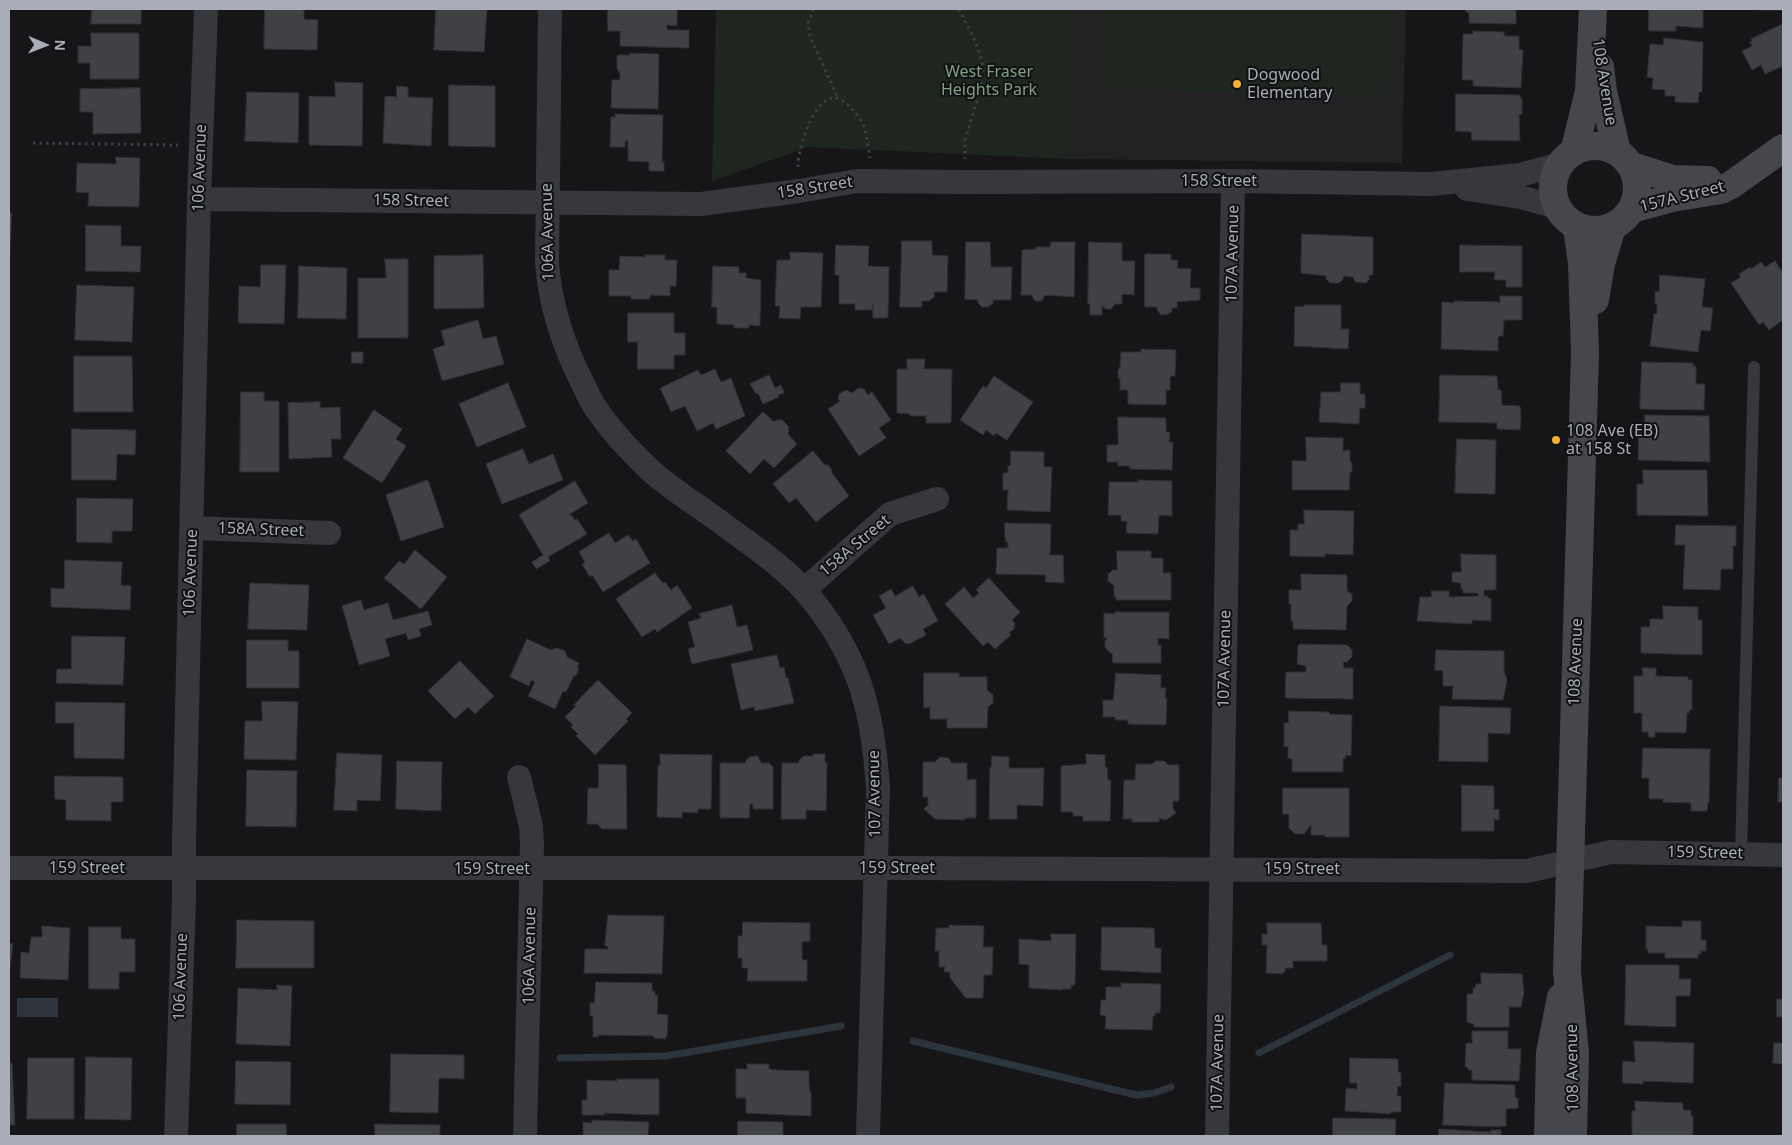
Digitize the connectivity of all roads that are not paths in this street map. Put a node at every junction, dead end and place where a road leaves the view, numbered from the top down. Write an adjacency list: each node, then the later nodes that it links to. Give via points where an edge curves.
1 (206, 9): 10 (street, 106 Avenue)
2 (550, 9): 11 (street, 106A Avenue)
3 (1593, 10): 5 (street, 108 Avenue, via 1589,91); 6 (street, 108 Avenue, via 1602,91)
4 (1783, 148): 7 (street, 157A Street)
5 (1567, 158): 6 (street, via 1584,147 1596,146 1606,147); 9 (street, 158 Street, via 1520,175); 12 (street, via 1555,174 1553,185)
6 (1624, 159): 7 (street, 157A Street, via 1673,179 1716,180); 13 (street, via 1636,177 1638,188)
7 (1756, 168): 13 (street, 157A Street, via 1720,190)
8 (1234, 181): 9 (street, 158 Street); 11 (street, 158 Street, via 857,181 701,204); 30 (street, 107A Avenue)
9 (1431, 184): 12 (street, 158 Street, via 1520,197)
10 (199, 199): 11 (street, 158 Street); 19 (street, 106 Avenue)
11 (548, 203): 21 (street, 106A Avenue, via 550,296 561,336 595,407 651,470 776,564)
12 (1557, 207): 14 (street)
13 (1632, 209): 15 (street)
14 (1576, 227): 15 (street, via 1600,231); 16 (street, 108 Avenue, via 1582,263)
15 (1612, 228): 16 (street, 108 Avenue, via 1601,264)
16 (1585, 353): 25 (street, 108 Avenue)
17 (1754, 367): 23 (lane)
18 (938, 499): 21 (street, 158A Street, via 890,514)
19 (192, 528): 20 (street, 158A Street); 26 (street, 106 Avenue)
20 (329, 533)
21 (804, 590): 28 (street, 107 Avenue, via 844,645 863,691 876,750)
22 (519, 778): 29 (street, 106A Avenue, via 532,826)
23 (1741, 854): 24 (street, 159 Street); 25 (street, 159 Street, via 1611,852)
24 (1783, 855)
25 (1570, 861): 30 (street, 159 Street, via 1527,871); 31 (street, 108 Avenue)
26 (184, 867): 27 (street, 159 Street); 29 (street, 159 Street); 32 (street, 106 Avenue)
27 (9, 868)
28 (875, 868): 29 (street, 159 Street); 30 (street, 159 Street); 34 (street, 107 Avenue)
29 (532, 869): 33 (street, 106A Avenue)
30 (1221, 869): 35 (street, 107A Avenue)
31 (1567, 971): 36 (street, 108 Avenue, via 1550,1053); 37 (street, 108 Avenue, via 1576,1053)
32 (176, 1136)
33 (526, 1136)
34 (868, 1136)
35 (1217, 1136)
36 (1548, 1136)
37 (1573, 1136)

